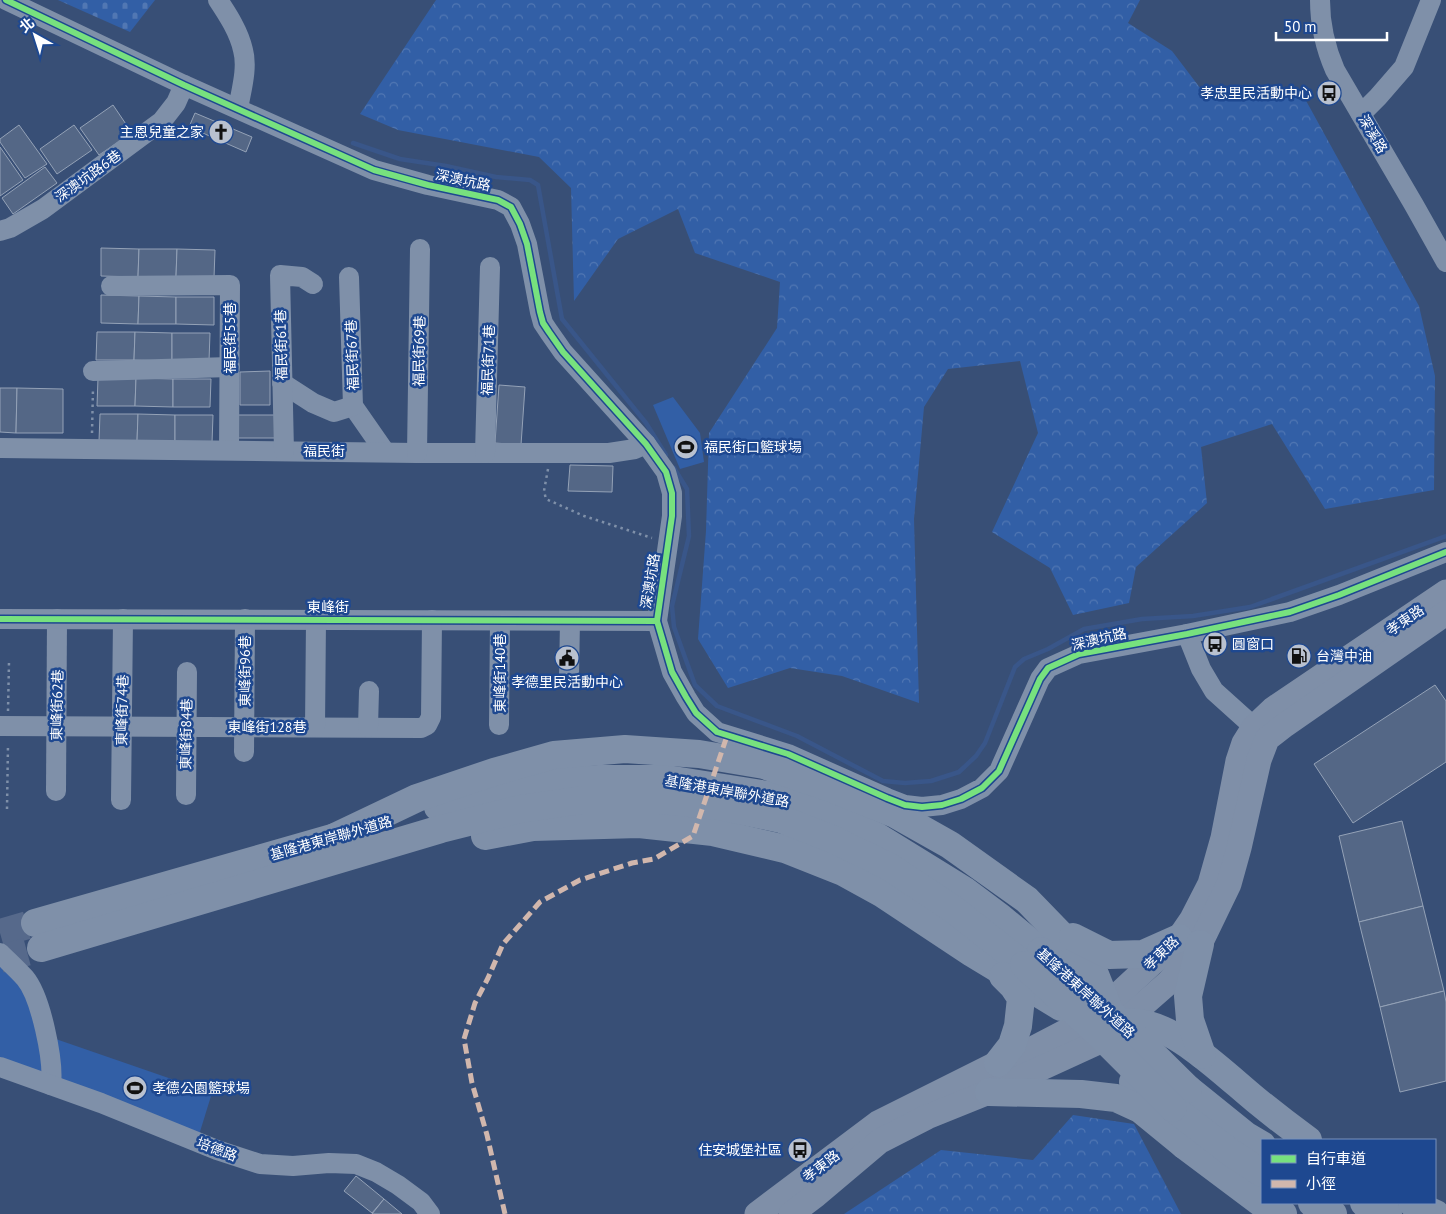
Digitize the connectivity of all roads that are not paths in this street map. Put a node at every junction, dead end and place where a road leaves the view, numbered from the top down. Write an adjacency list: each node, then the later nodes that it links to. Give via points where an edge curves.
1 (6, 0): 5 (street, 深澳坑路)
2 (218, 0): 6 (street, via 244,51)
3 (1320, 0): 7 (street, 深溪路, via 1320,23 1327,51)
4 (1431, 0): 7 (street, via 1404,67)
5 (184, 84): 6 (street, 深澳坑路); 8 (street, 深澳坑路6巷, via 176,104 162,121 43,209)
6 (238, 109): 19 (street, 深澳坑路, via 374,170 498,200 511,208 527,244 540,312 548,332)
7 (1360, 114): 10 (street, 深溪路)
8 (0, 232)
9 (420, 249): 24 (street, 福民街69巷)
10 (1446, 262)
11 (490, 267): 25 (street, 福民街71巷)
12 (349, 278): 18 (street, 福民街67巷)
13 (313, 284): 17 (street, 福民街61巷, via 302,277 280,275)
14 (111, 286): 15 (street, 福民街55巷, via 230,285)
15 (230, 367): 16 (street); 21 (street, 福民街55巷)
16 (93, 371)
17 (282, 383): 18 (street, via 334,412); 22 (street, 福民街61巷)
18 (353, 406): 23 (street, 福民街67巷)
19 (646, 444): 25 (street, 福民街, via 609,453); 37 (street, 深澳坑路, via 666,472 672,493 672,516)
20 (0, 448): 21 (street, 福民街)
21 (229, 450): 22 (street, 福民街)
22 (284, 451): 23 (street, 福民街)
23 (385, 452): 24 (street, 福民街)
24 (417, 453): 25 (street, 福民街)
25 (485, 453)
26 (1446, 552): 38 (street, 深澳坑路, via 1290,612)
27 (1446, 592): 50 (main road, 孝東路, via 1273,709)
28 (1446, 613): 58 (main road, 孝東路, via 1267,739 1229,884)
29 (0, 619): 30 (street, 東峰街)
30 (57, 619): 31 (street, 東峰街); 44 (street, 東峰街62巷)
31 (123, 619): 32 (street, 東峰街); 45 (street, 東峰街74巷)
32 (245, 620): 33 (street, 東峰街); 47 (street, 東峰街96巷)
33 (316, 620): 34 (street, 東峰街); 48 (street)
34 (432, 620): 35 (street, 東峰街); 49 (street, 東峰街128巷, via 431,717 427,725 421,728)
35 (500, 620): 36 (street, 東峰街); 42 (street, 東峰街140巷)
36 (570, 621): 37 (street, 東峰街); 40 (street)
37 (656, 621): 38 (street, 深澳坑路, via 672,672 696,713 717,732 788,754 905,805 922,807 961,799 982,788 999,771 1040,678 1048,668 1079,654)
38 (1188, 634): 50 (street, via 1201,669 1214,691)
39 (187, 672): 46 (street, 東峰街84巷)
40 (569, 677)
41 (368, 691): 49 (street)
42 (499, 725)
43 (0, 726): 44 (street, 東峰街128巷)
44 (56, 726): 45 (street, 東峰街128巷); 52 (street, 東峰街62巷)
45 (122, 726): 46 (street, 東峰街128巷); 54 (street, 東峰街74巷)
46 (186, 727): 47 (street, 東峰街128巷); 53 (street, 東峰街84巷)
47 (244, 727): 48 (street, 東峰街128巷); 51 (street, 東峰街96巷)
48 (315, 727): 49 (street, 東峰街128巷)
49 (368, 727)
50 (1254, 727): 58 (main road, 孝東路, via 1238,761 1223,838 1210,884 1192,919)
51 (244, 752)
52 (56, 791)
53 (186, 795)
54 (121, 800)
55 (341, 848): 56 (highway, via 417,798 554,754 625,749 699,754 764,765 895,814 950,845); 57 (highway, 基隆港東岸聯外道路); 60 (highway, via 533,827 639,824 713,832 785,849 843,872 883,894); 67 (highway, 基隆港東岸聯外道路, bridge, via 438,807 561,781 667,779 780,797 876,836 959,900 1001,918 1032,958 1115,1017)
56 (1027, 900): 58 (highway, via 1073,937 1109,955 1142,954); 61 (highway, via 1092,968)
57 (38, 936)
58 (1189, 941): 61 (main road, 孝東路, via 1169,982); 62 (highway, via 1190,1020)
59 (0, 953): 65 (street, via 26,979 38,1002 52,1072)
60 (972, 953): 61 (highway); 63 (highway, via 1000,973 1021,998 1012,1045)
61 (1105, 1022): 62 (highway, via 1150,1025); 63 (main road, 孝東路); 66 (main road, 孝東路); 70 (highway, via 1112,1057)
62 (1202, 1055): 68 (highway)
63 (998, 1063): 78 (main road, 孝東路, via 878,1123)
64 (0, 1067): 65 (street, 培德路)
65 (51, 1085): 77 (street, 培德路, via 260,1164 356,1164 398,1185 421,1202)
66 (989, 1092): 70 (highway, via 1116,1098 1140,1109); 79 (main road, 孝東路, via 927,1117 880,1141)
67 (1181, 1099): 69 (highway, 基隆港東岸聯外道路); 71 (highway, 基隆港東岸聯外道路, via 1230,1152)
68 (1307, 1139)
69 (1261, 1144)
70 (1184, 1145): 72 (highway)
71 (1261, 1171)
72 (1261, 1203)
73 (1264, 1204): 80 (highway)
74 (1314, 1204): 81 (highway)
75 (1366, 1204): 82 (highway)
76 (1414, 1204): 83 (highway)
77 (430, 1214)
78 (757, 1214)
79 (791, 1214)
80 (1283, 1214)
81 (1334, 1214)
82 (1388, 1214)
83 (1436, 1214)

